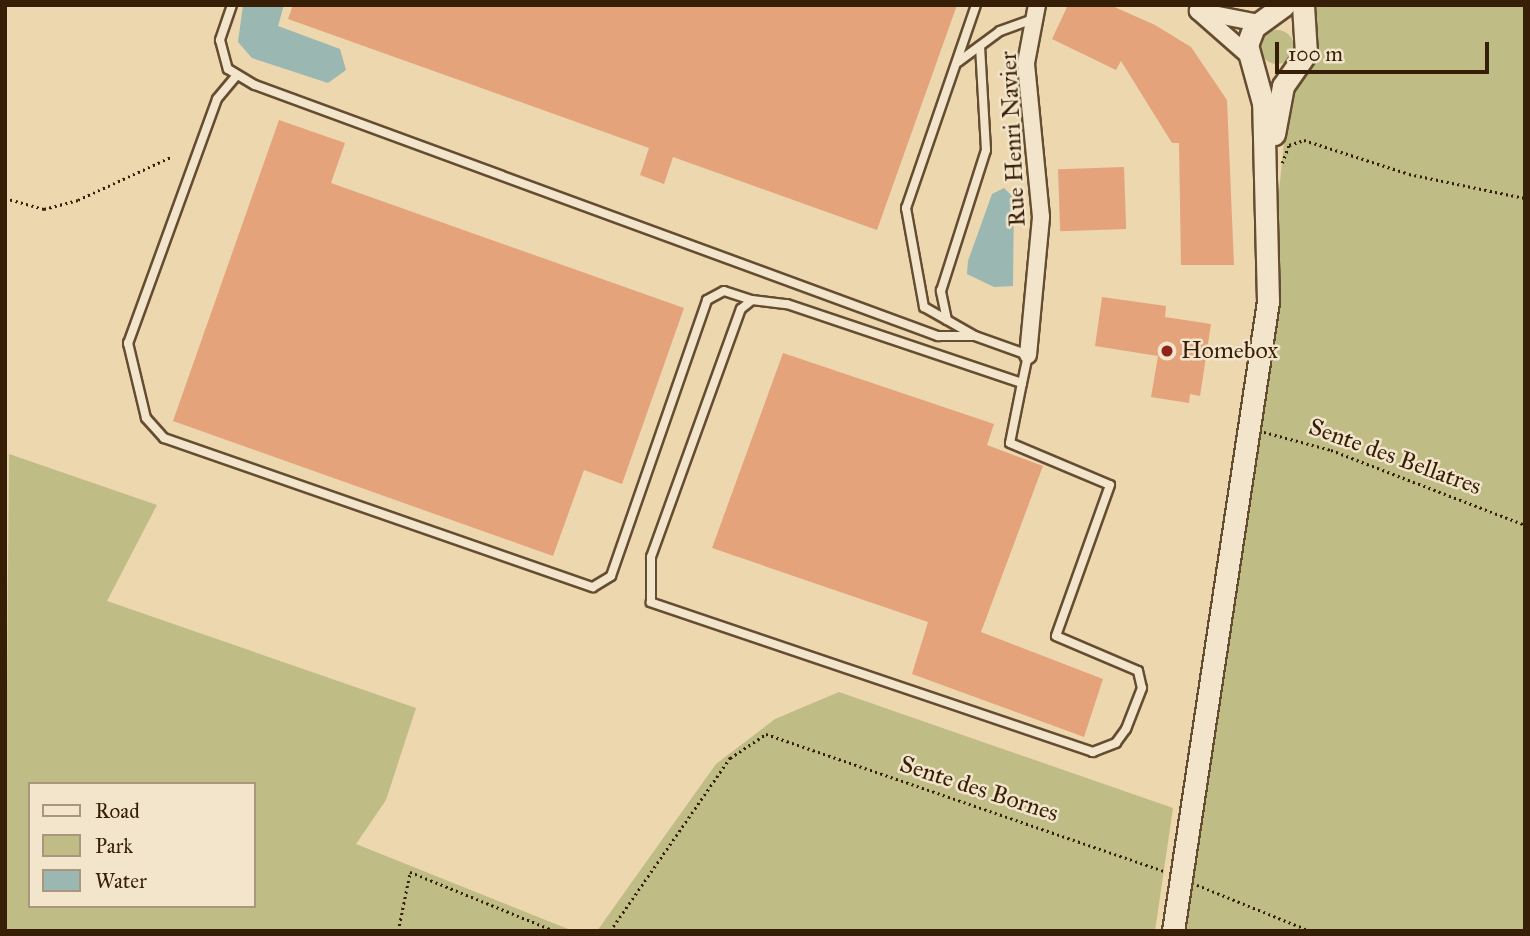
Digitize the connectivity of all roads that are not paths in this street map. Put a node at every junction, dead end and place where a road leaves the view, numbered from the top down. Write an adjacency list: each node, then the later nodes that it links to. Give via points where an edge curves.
1 (232, 5): 12 (lane, via 220,40 228,69)
2 (976, 5): 10 (lane)
3 (1303, 5): 7 (street)
4 (1192, 8): 6 (street); 9 (street)
5 (1035, 12): 8 (lane); 17 (street, Rue Henri Navier, via 1026,63 1041,217)
6 (1271, 15): 7 (street, via 1291,20); 9 (street)
7 (1304, 34): 11 (street, via 1305,58)
8 (980, 46): 10 (lane); 15 (lane, via 986,150 941,291)
9 (1251, 61): 11 (street, via 1273,76); 13 (street)
10 (956, 63): 15 (lane, via 906,208 924,307)
11 (1292, 73): 13 (street, via 1280,97)
12 (237, 75): 14 (lane, via 217,99 128,343 146,418 164,438 593,587 611,576 707,300 724,291); 16 (lane, via 938,336)
13 (1269, 174): 19 (street, via 1268,300)
14 (752, 300): 18 (lane, via 787,304); 18 (lane, via 741,309 651,557 651,602 1093,752 1116,743 1142,688 1128,662 1056,636 1110,485 1010,443)
15 (947, 320): 16 (lane)
16 (975, 336): 17 (lane)
17 (1028, 355): 18 (lane)
18 (1022, 383)
19 (1173, 931)

